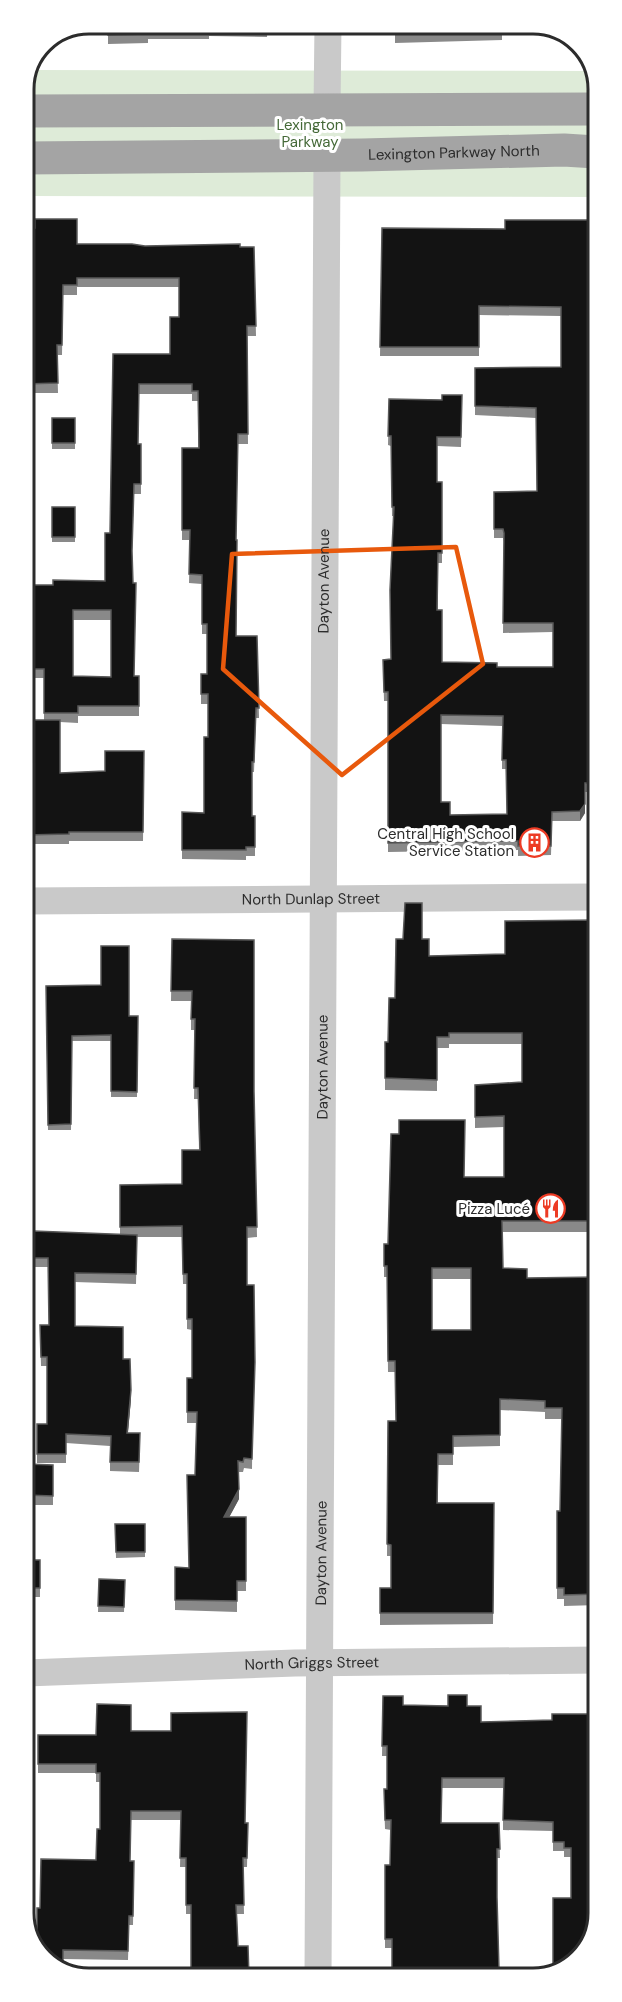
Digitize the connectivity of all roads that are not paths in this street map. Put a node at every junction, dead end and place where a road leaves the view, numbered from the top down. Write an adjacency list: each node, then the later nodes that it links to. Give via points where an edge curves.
1 (328, 35): 2 (street)
2 (327, 109): 3 (main road); 4 (main road)
3 (588, 109)
4 (34, 111)
5 (588, 152): 6 (main road, Lexington Parkway North)
6 (327, 155): 7 (main road, Lexington Parkway North); 9 (street, Dayton Avenue)
7 (34, 158)
8 (588, 897): 9 (street, North Dunlap Street)
9 (322, 899): 10 (street, North Dunlap Street); 12 (street, Dayton Avenue)
10 (34, 901)
11 (588, 1660): 12 (street, North Griggs Street)
12 (322, 1663): 13 (street, North Griggs Street); 14 (street, Dayton Avenue)
13 (34, 1673)
14 (318, 1968)

